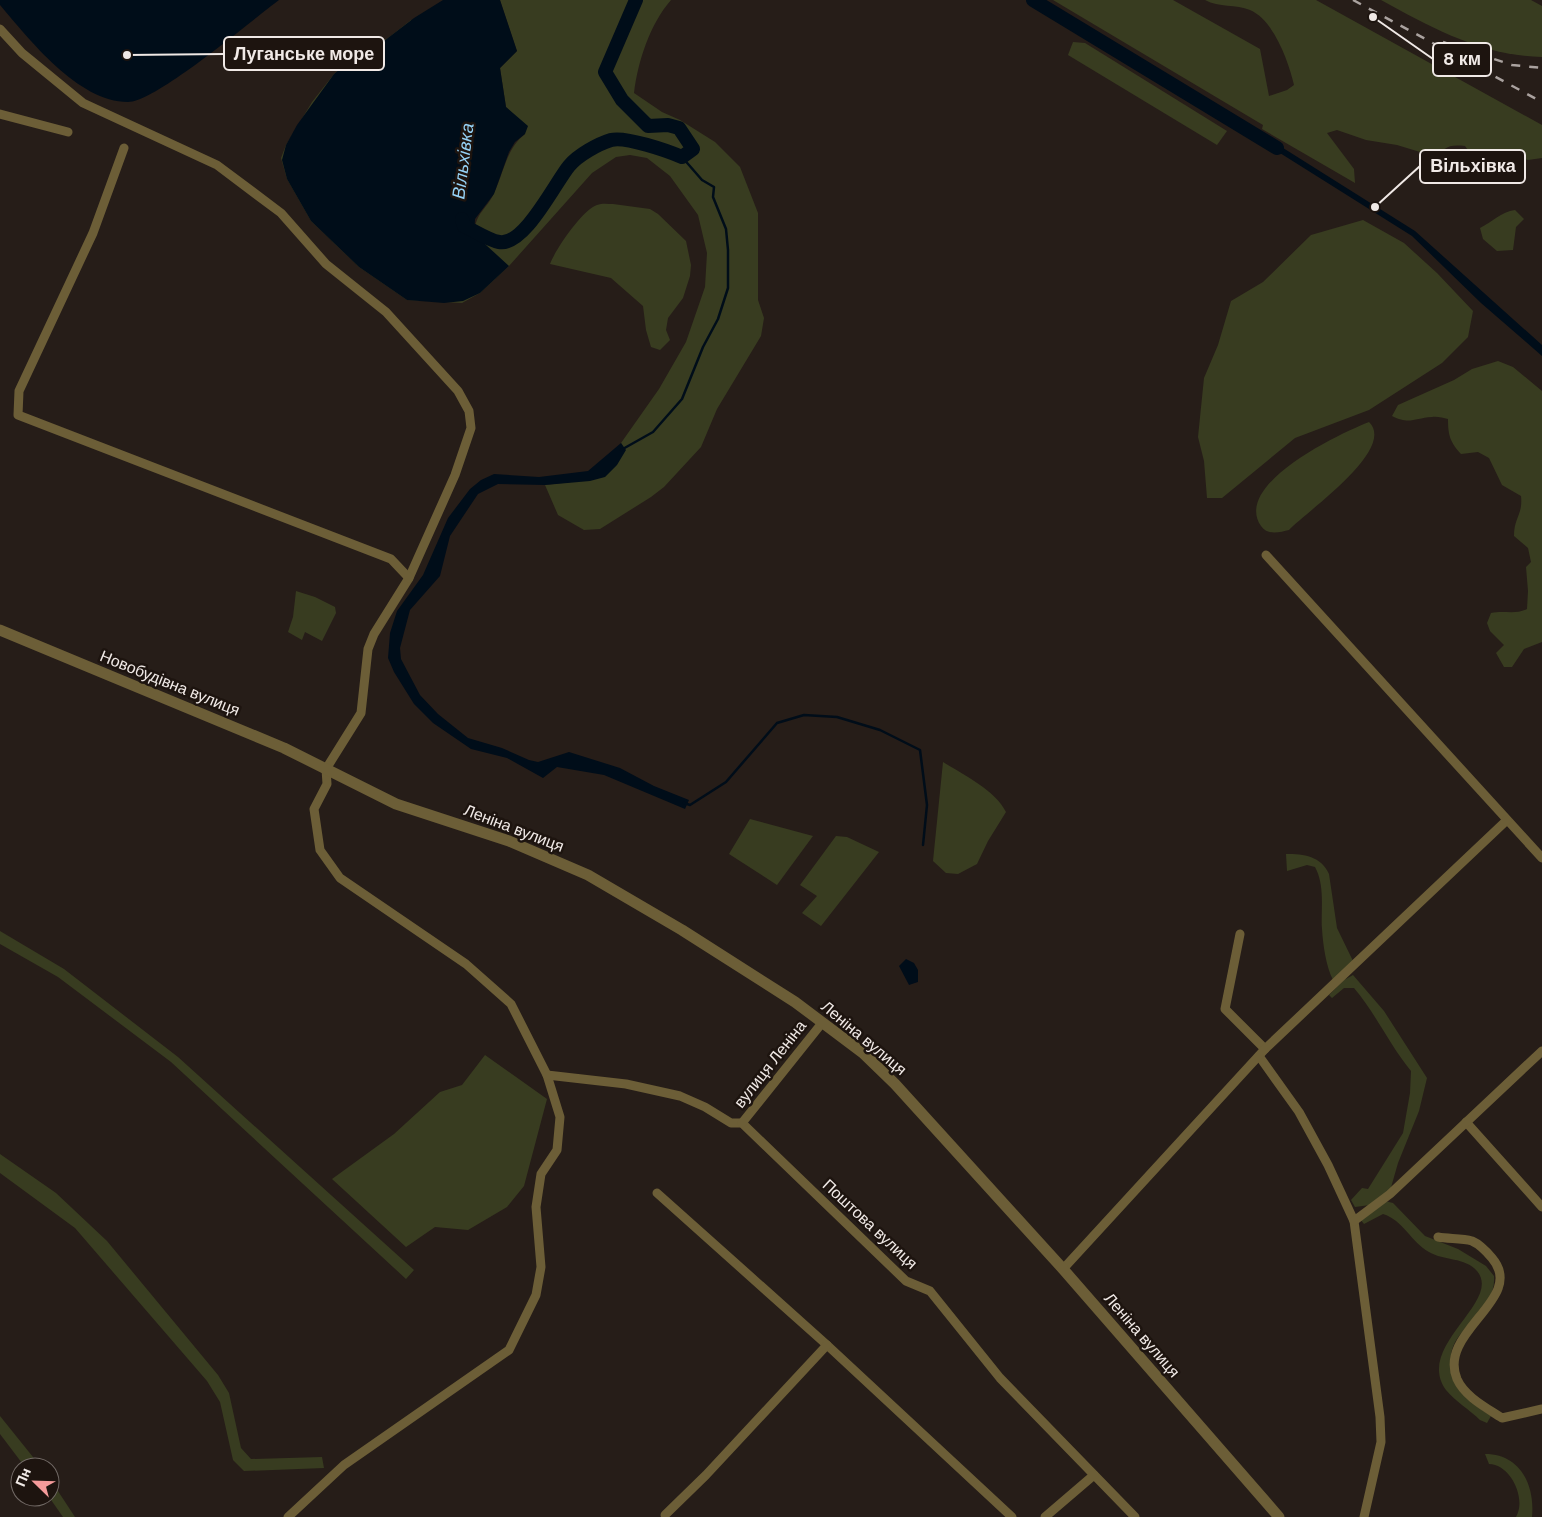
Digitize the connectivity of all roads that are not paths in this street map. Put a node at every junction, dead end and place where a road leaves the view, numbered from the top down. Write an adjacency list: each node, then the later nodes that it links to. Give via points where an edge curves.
1 (0, 29): 6 (street, via 22,53 84,103 217,165 281,213 326,264 386,312 458,390 469,411 471,428 455,475)
2 (0, 114): 3 (street)
3 (68, 132)
4 (124, 148): 6 (street, via 93,233 19,391 18,415 391,559)
5 (1266, 555): 9 (street)
6 (409, 578): 8 (street, via 368,649 361,713)
7 (0, 630): 8 (street, Новобудівна вулиця)
8 (326, 768): 12 (street, Леніна вулиця, via 396,804 509,841 588,874 682,930 795,1002); 15 (street, via 327,784 314,808 320,850 340,878 466,964 510,1004)
9 (1507, 820): 10 (street); 14 (street)
10 (1542, 858)
11 (1240, 934): 14 (street, via 1224,1009)
12 (822, 1023): 17 (street, вулиця Леніна); 22 (street, Леніна вулиця, via 863,1053 896,1084)
13 (1542, 1051): 16 (street)
14 (1262, 1053): 20 (street, via 1299,1112); 22 (street)
15 (547, 1075): 17 (street, Поштова вулиця, via 626,1084 680,1096 731,1123); 27 (street, via 560,1116 557,1150 541,1174 536,1207 541,1267 536,1295 509,1350 344,1465)
16 (1466, 1122): 19 (street); 20 (street, via 1390,1194)
17 (742, 1123): 25 (street, Поштова вулиця, via 906,1281 930,1291 1000,1378)
18 (657, 1193): 23 (street)
19 (1542, 1207)
20 (1354, 1221): 32 (street, via 1381,1442)
21 (1438, 1237): 24 (street, via 1472,1241 1497,1264 1498,1290 1455,1351 1458,1381 1479,1404 1502,1418)
22 (1063, 1269): 31 (street, Леніна вулиця)
23 (827, 1344): 26 (street); 28 (street)
24 (1542, 1409)
25 (1094, 1474): 29 (street); 30 (street, Поштова вулиця)
26 (665, 1515)
27 (288, 1517)
28 (1012, 1517)
29 (1045, 1517)
30 (1134, 1517)
31 (1279, 1517)
32 (1364, 1517)

